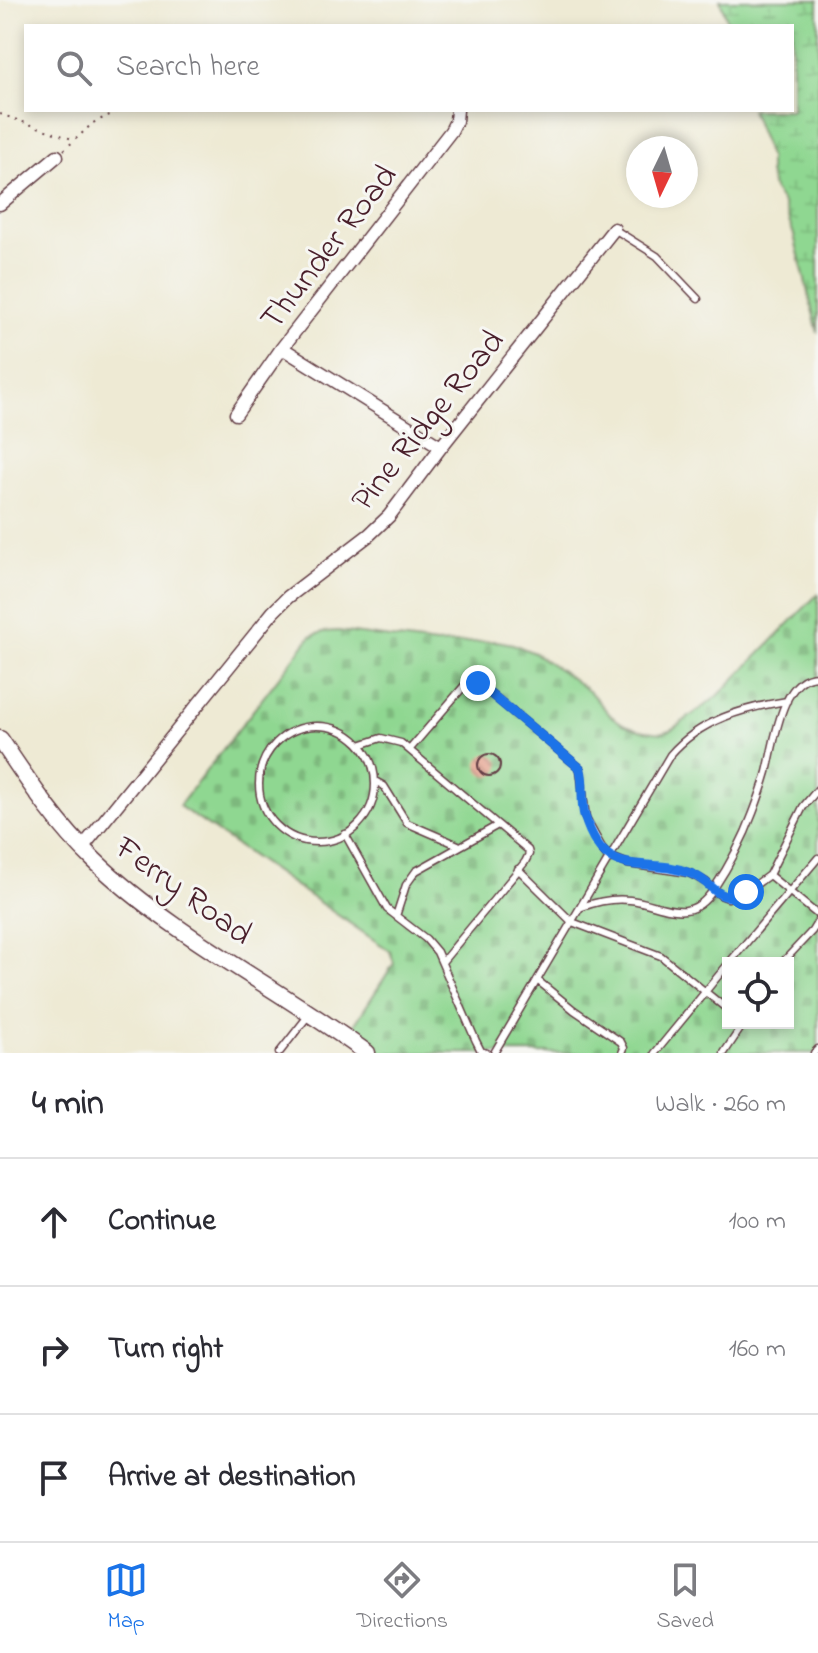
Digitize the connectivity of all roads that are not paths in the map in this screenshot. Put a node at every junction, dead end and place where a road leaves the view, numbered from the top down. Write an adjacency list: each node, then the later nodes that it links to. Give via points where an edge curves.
1 (457, 112): 6 (street, Thunder Road, via 451,131)
2 (57, 156): 3 (street)
3 (0, 204)
4 (614, 229): 5 (lane, via 657,256); 8 (street, Pine Ridge Road)
5 (698, 299)
6 (282, 348): 7 (street, Thunder Road); 8 (street)
7 (236, 414)
8 (441, 447): 19 (street, Pine Ridge Road, via 389,516 273,612)
9 (818, 676): 10 (lane, via 802,680)
10 (787, 701): 20 (lane, via 721,718 682,742); 24 (lane, via 752,815)
11 (0, 739): 19 (main road, Ferry Road, via 46,807)
12 (360, 745): 13 (lane, via 387,738); 14 (lane); 17 (lane, via 333,728 305,728 280,740 261,771 264,807 281,829 316,841)
13 (410, 749): 16 (lane); 20 (lane, via 464,686 478,683 580,768 586,819)
14 (375, 781): 17 (lane, via 369,810); 18 (lane, via 384,786 407,823)
15 (818, 789): 23 (lane, via 803,807)
16 (498, 825): 18 (lane); 22 (lane, via 528,850)
17 (345, 834): 27 (lane, via 382,902)
18 (458, 845): 27 (lane, via 411,876)
19 (82, 848): 37 (main road, Ferry Road, via 164,915)
20 (610, 858): 24 (lane, via 686,872); 26 (lane)
21 (818, 858): 25 (lane)
22 (518, 869): 29 (lane); 32 (lane)
23 (769, 875): 24 (lane, via 731,897); 25 (lane)
24 (714, 889): 26 (lane, via 705,900 680,911 619,899)
25 (791, 890): 28 (lane); 30 (lane)
26 (582, 907): 29 (lane)
27 (396, 916): 32 (lane, via 426,939)
28 (818, 918): 31 (lane)
29 (572, 922): 34 (lane); 35 (lane, via 649,949)
30 (735, 957)
31 (788, 957)
32 (443, 961): 39 (lane)
33 (722, 972): 35 (lane)
34 (537, 980): 42 (lane); 43 (lane, via 616,1038)
35 (706, 991): 36 (lane); 44 (lane)
36 (722, 1005)
37 (310, 1013): 40 (lane); 41 (main road, Ferry Road)
38 (740, 1029): 45 (lane)
39 (482, 1052)
40 (279, 1053)
41 (367, 1053)
42 (494, 1053)
43 (622, 1053)
44 (655, 1053)
45 (724, 1053)

